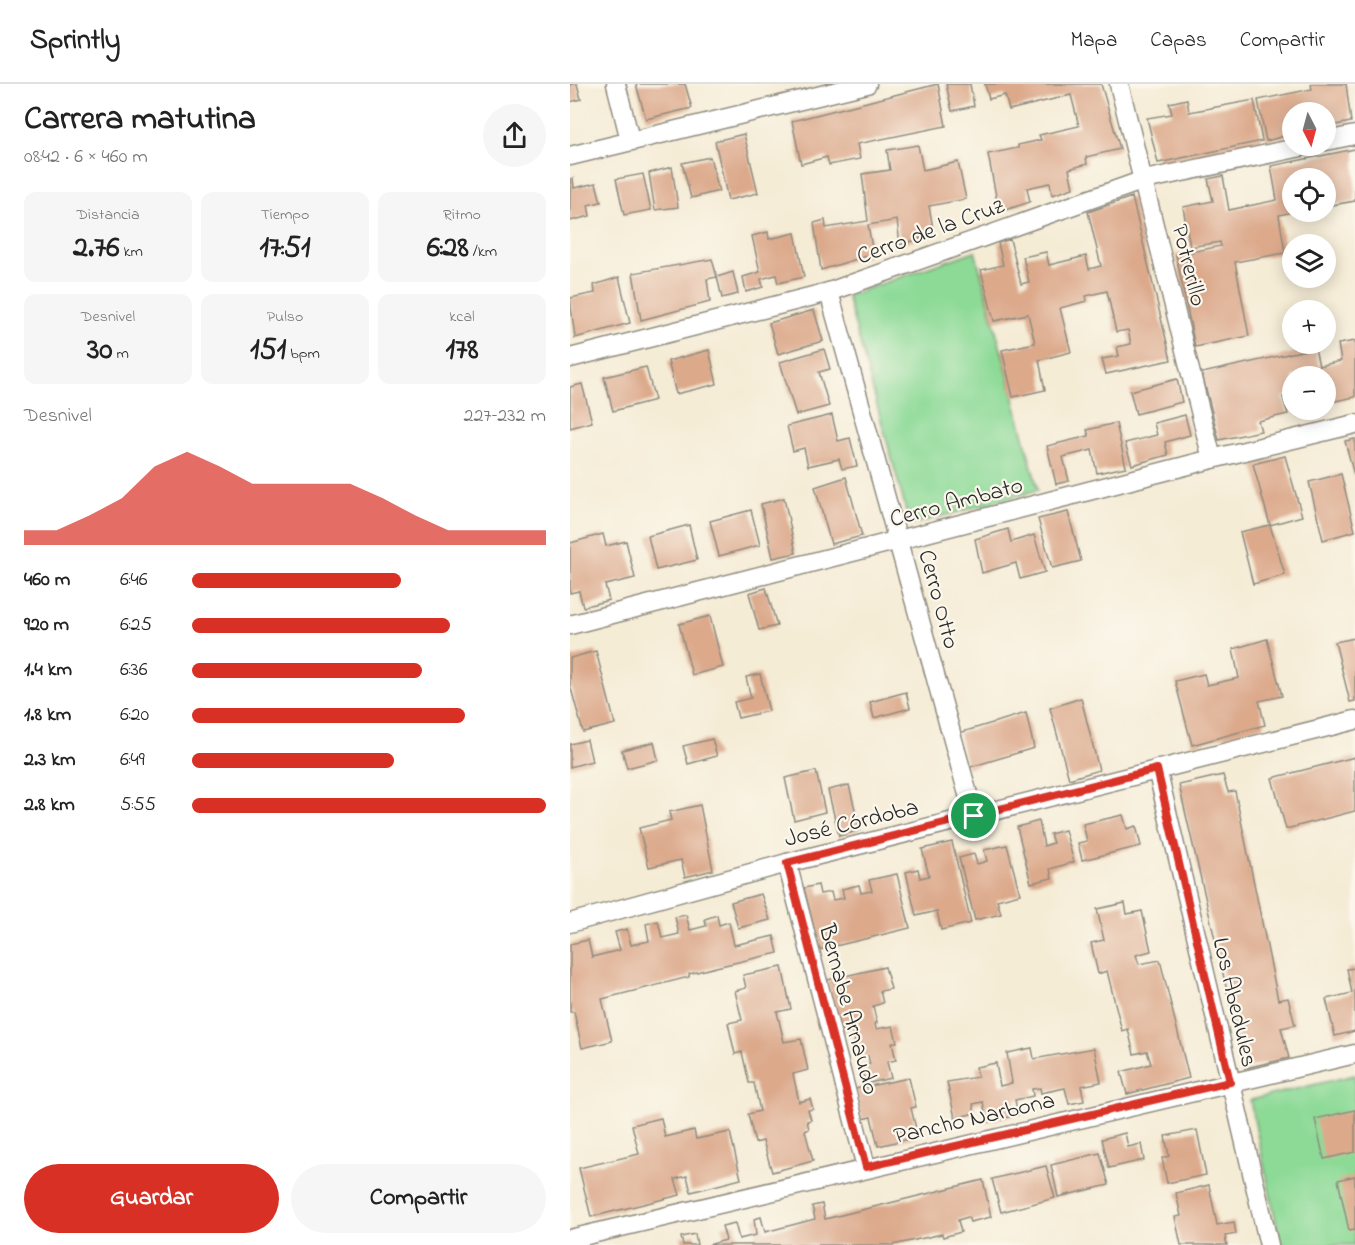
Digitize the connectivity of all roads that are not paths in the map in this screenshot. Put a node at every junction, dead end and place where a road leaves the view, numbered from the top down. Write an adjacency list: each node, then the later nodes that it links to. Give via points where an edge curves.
1 (616, 84): 6 (street)
2 (867, 84): 6 (street)
3 (1119, 84): 9 (street, Potrerillo)
4 (1355, 135): 5 (street)
5 (1336, 139)
6 (630, 140): 8 (street)
7 (1282, 151): 9 (street, Cerro de la Cruz)
8 (570, 156)
9 (1144, 180): 10 (street, Cerro de la Cruz); 13 (street, Potrerillo)
10 (829, 291): 11 (street, Cerro de la Cruz); 14 (street, Cerro Otto)
11 (570, 358)
12 (1355, 424): 13 (street, Cerro Ambato)
13 (1212, 459): 14 (street, Cerro Ambato)
14 (899, 542): 15 (street, Cerro Ambato); 18 (street, Cerro Otto)
15 (570, 625)
16 (1355, 720): 17 (street, José Córdoba)
17 (1157, 769): 18 (street, José Córdoba); 22 (street, Los Abedules)
18 (974, 816): 19 (street, José Córdoba)
19 (787, 863): 20 (street, José Córdoba); 23 (street, Bernabe Arnaudo)
20 (570, 923)
21 (1355, 1054): 22 (street, Pancho Narbona)
22 (1230, 1082): 23 (street, Pancho Narbona); 25 (street, Los Abedules)
23 (866, 1167): 24 (street, Pancho Narbona)
24 (570, 1239)
25 (1269, 1245)

